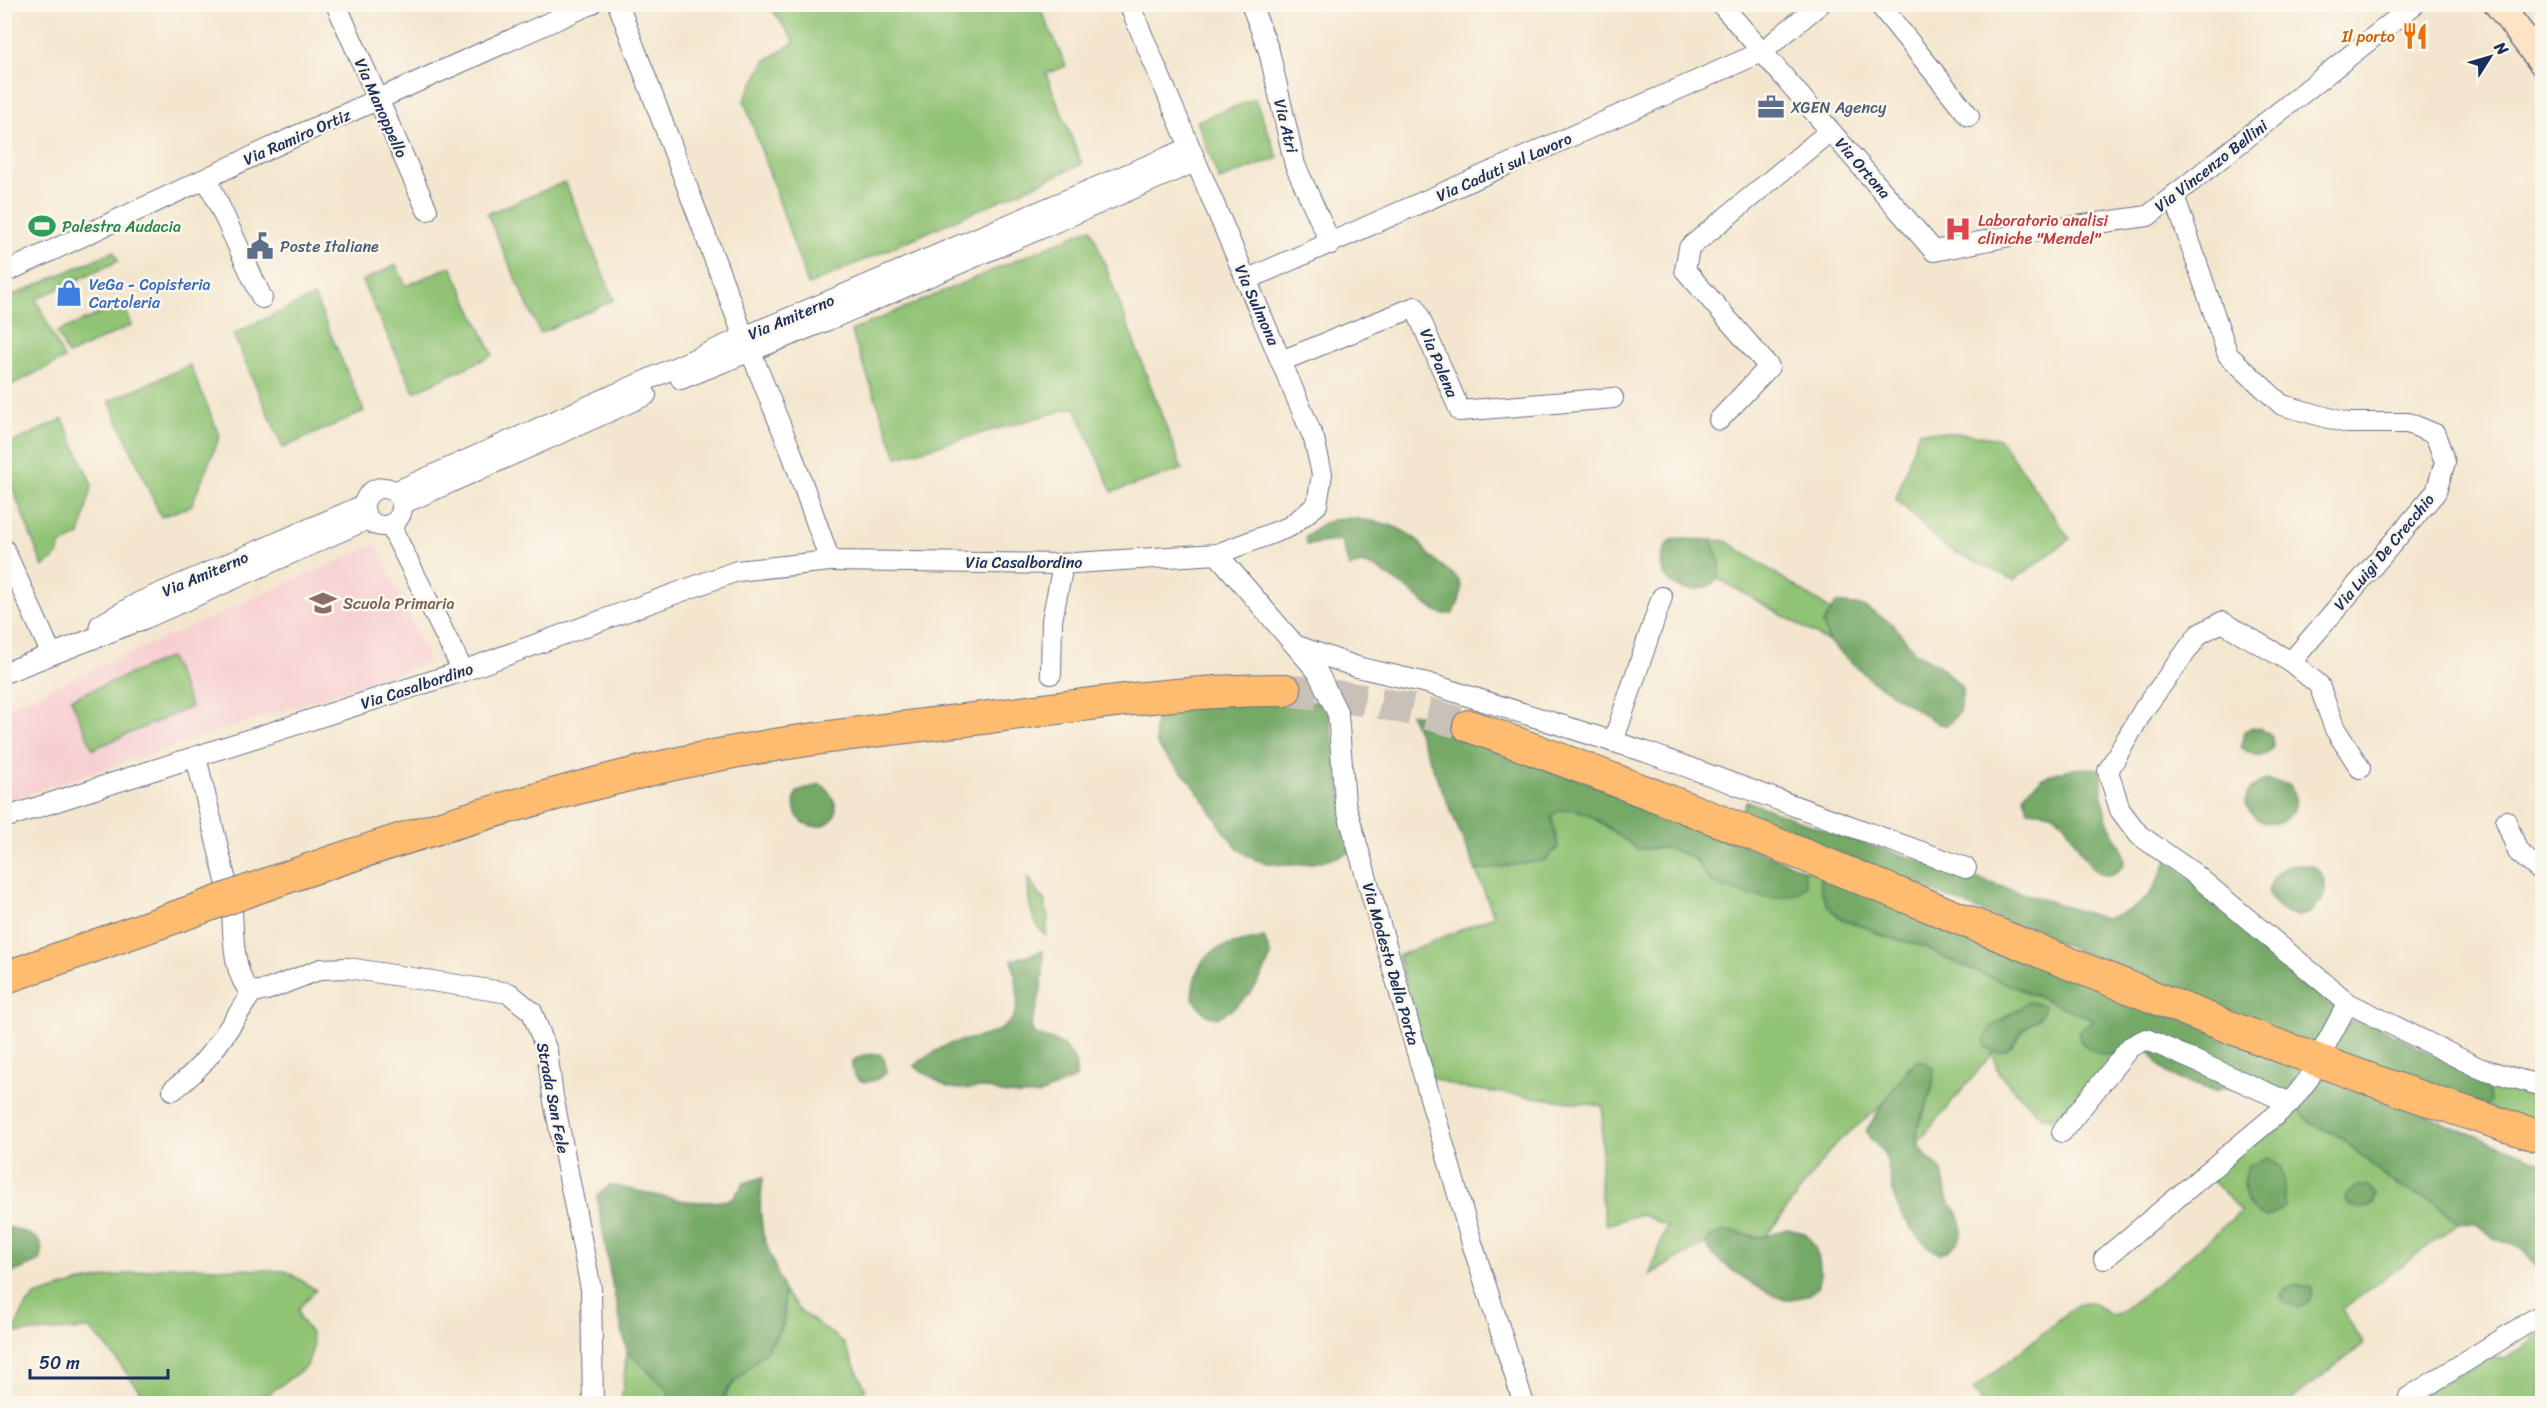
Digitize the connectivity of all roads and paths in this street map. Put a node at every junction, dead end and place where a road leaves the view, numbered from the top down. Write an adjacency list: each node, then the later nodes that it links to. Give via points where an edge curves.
1 (336, 4): 13 (street, Via Manoppello)
2 (591, 4): 13 (street, Via Ramiro Ortiz)
3 (618, 4): 25 (street)
4 (1129, 4): 16 (street, Via Sulmona)
5 (1251, 4): 20 (street, Via Atri, via 1269,51 1295,165)
6 (1721, 4): 11 (street, Via Ortona)
7 (1820, 4): 11 (street, Via Caduti sul Lavoro)
8 (1879, 4): 14 (street)
9 (2415, 4): 18 (street, Via Vincenzo Bellini)
10 (2498, 4): 12 (main road)
11 (1762, 52): 15 (street, Via Ortona); 20 (street, Via Caduti sul Lavoro)
12 (2542, 62)
13 (377, 102): 17 (street, Via Ramiro Ortiz); 19 (street, Via Manoppello)
14 (1969, 116)
15 (1830, 131): 21 (street, Via Ortona); 28 (street, via 1689,248 1685,270 1769,367)
16 (1192, 155): 23 (street, Via Sulmona); 25 (street, Via Amiterno, via 828,320)
17 (207, 179): 22 (street, Via Ramiro Ortiz); 24 (street)
18 (2174, 195): 21 (street, Via Vincenzo Bellini, via 2148,216 2025,233); 39 (street, Via Luigi De Crecchio, via 2228,356 2282,405 2347,423 2408,423 2435,434 2445,462 2436,492)
19 (427, 210)
20 (1331, 244): 23 (street, Via Caduti sul Lavoro)
21 (1934, 251)
22 (4, 273)
23 (1246, 280): 26 (street, Via Sulmona)
24 (262, 298)
25 (747, 343): 29 (street, Via Amiterno); 34 (street)
26 (1281, 361): 27 (street, Via Palena, via 1415,307 1460,411); 33 (street, Via Sulmona, via 1314,439 1322,474 1317,506 1289,527)
27 (1613, 398)
28 (1719, 420)
29 (399, 498): 30 (street, via 390,489 378,488 369,494); 31 (street, via 398,519)
30 (366, 512): 31 (street, via 378,525); 38 (street, Via Amiterno, via 146,618)
31 (390, 525): 40 (street)
32 (4, 549): 38 (street)
33 (1217, 554): 35 (street, Via Casalbordino); 37 (street, Via Modesto Della Porta)
34 (830, 561): 35 (street, Via Casalbordino); 40 (street, Via Casalbordino, via 738,571)
35 (1059, 564): 42 (street)
36 (1662, 597): 45 (street)
37 (1294, 645): 45 (street); 71 (street, Via Modesto Della Porta, via 1317,671 1338,714 1345,803 1472,1243)
38 (51, 653): 41 (street, Via Amiterno)
39 (2291, 662): 47 (street, via 2319,685 2335,729); 56 (street, via 2222,622 2199,634 2144,709 2108,771 2120,810 2139,835 2192,872)
40 (463, 671): 46 (street, Via Casalbordino)
41 (4, 673)
42 (1051, 675)
43 (1286, 690): 53 (highway, bridge, via 1201,692 1089,704 793,744 646,771 462,821 270,884)
44 (1469, 726): 62 (highway, via 1541,751 2264,1041)
45 (1613, 742): 50 (street)
46 (196, 757): 48 (street, Via Casalbordino); 52 (street)
47 (2360, 768)
48 (4, 818)
49 (2506, 821): 51 (street, via 2518,852)
50 (1966, 868)
51 (2542, 872)
52 (226, 881)
53 (217, 909): 54 (highway); 55 (street, via 245,987)
54 (4, 978)
55 (252, 992): 60 (street, via 192,1076); 70 (street, Strada San Fele, via 321,969 348,968 509,993 531,1012 547,1051 591,1289)
56 (2348, 1003): 57 (street); 59 (street, via 2479,1068)
57 (2324, 1048)
58 (2310, 1077): 61 (street)
59 (2542, 1086)
60 (173, 1090)
61 (2290, 1103): 63 (street, via 2146,1039 2130,1047); 67 (street)
62 (2458, 1111): 64 (highway); 65 (highway); 66 (highway)
63 (2062, 1132)
64 (2542, 1132)
65 (2542, 1137)
66 (2542, 1150)
67 (2104, 1259)
68 (2542, 1314): 69 (street)
69 (2406, 1401)
70 (593, 1404)
71 (1524, 1404)

